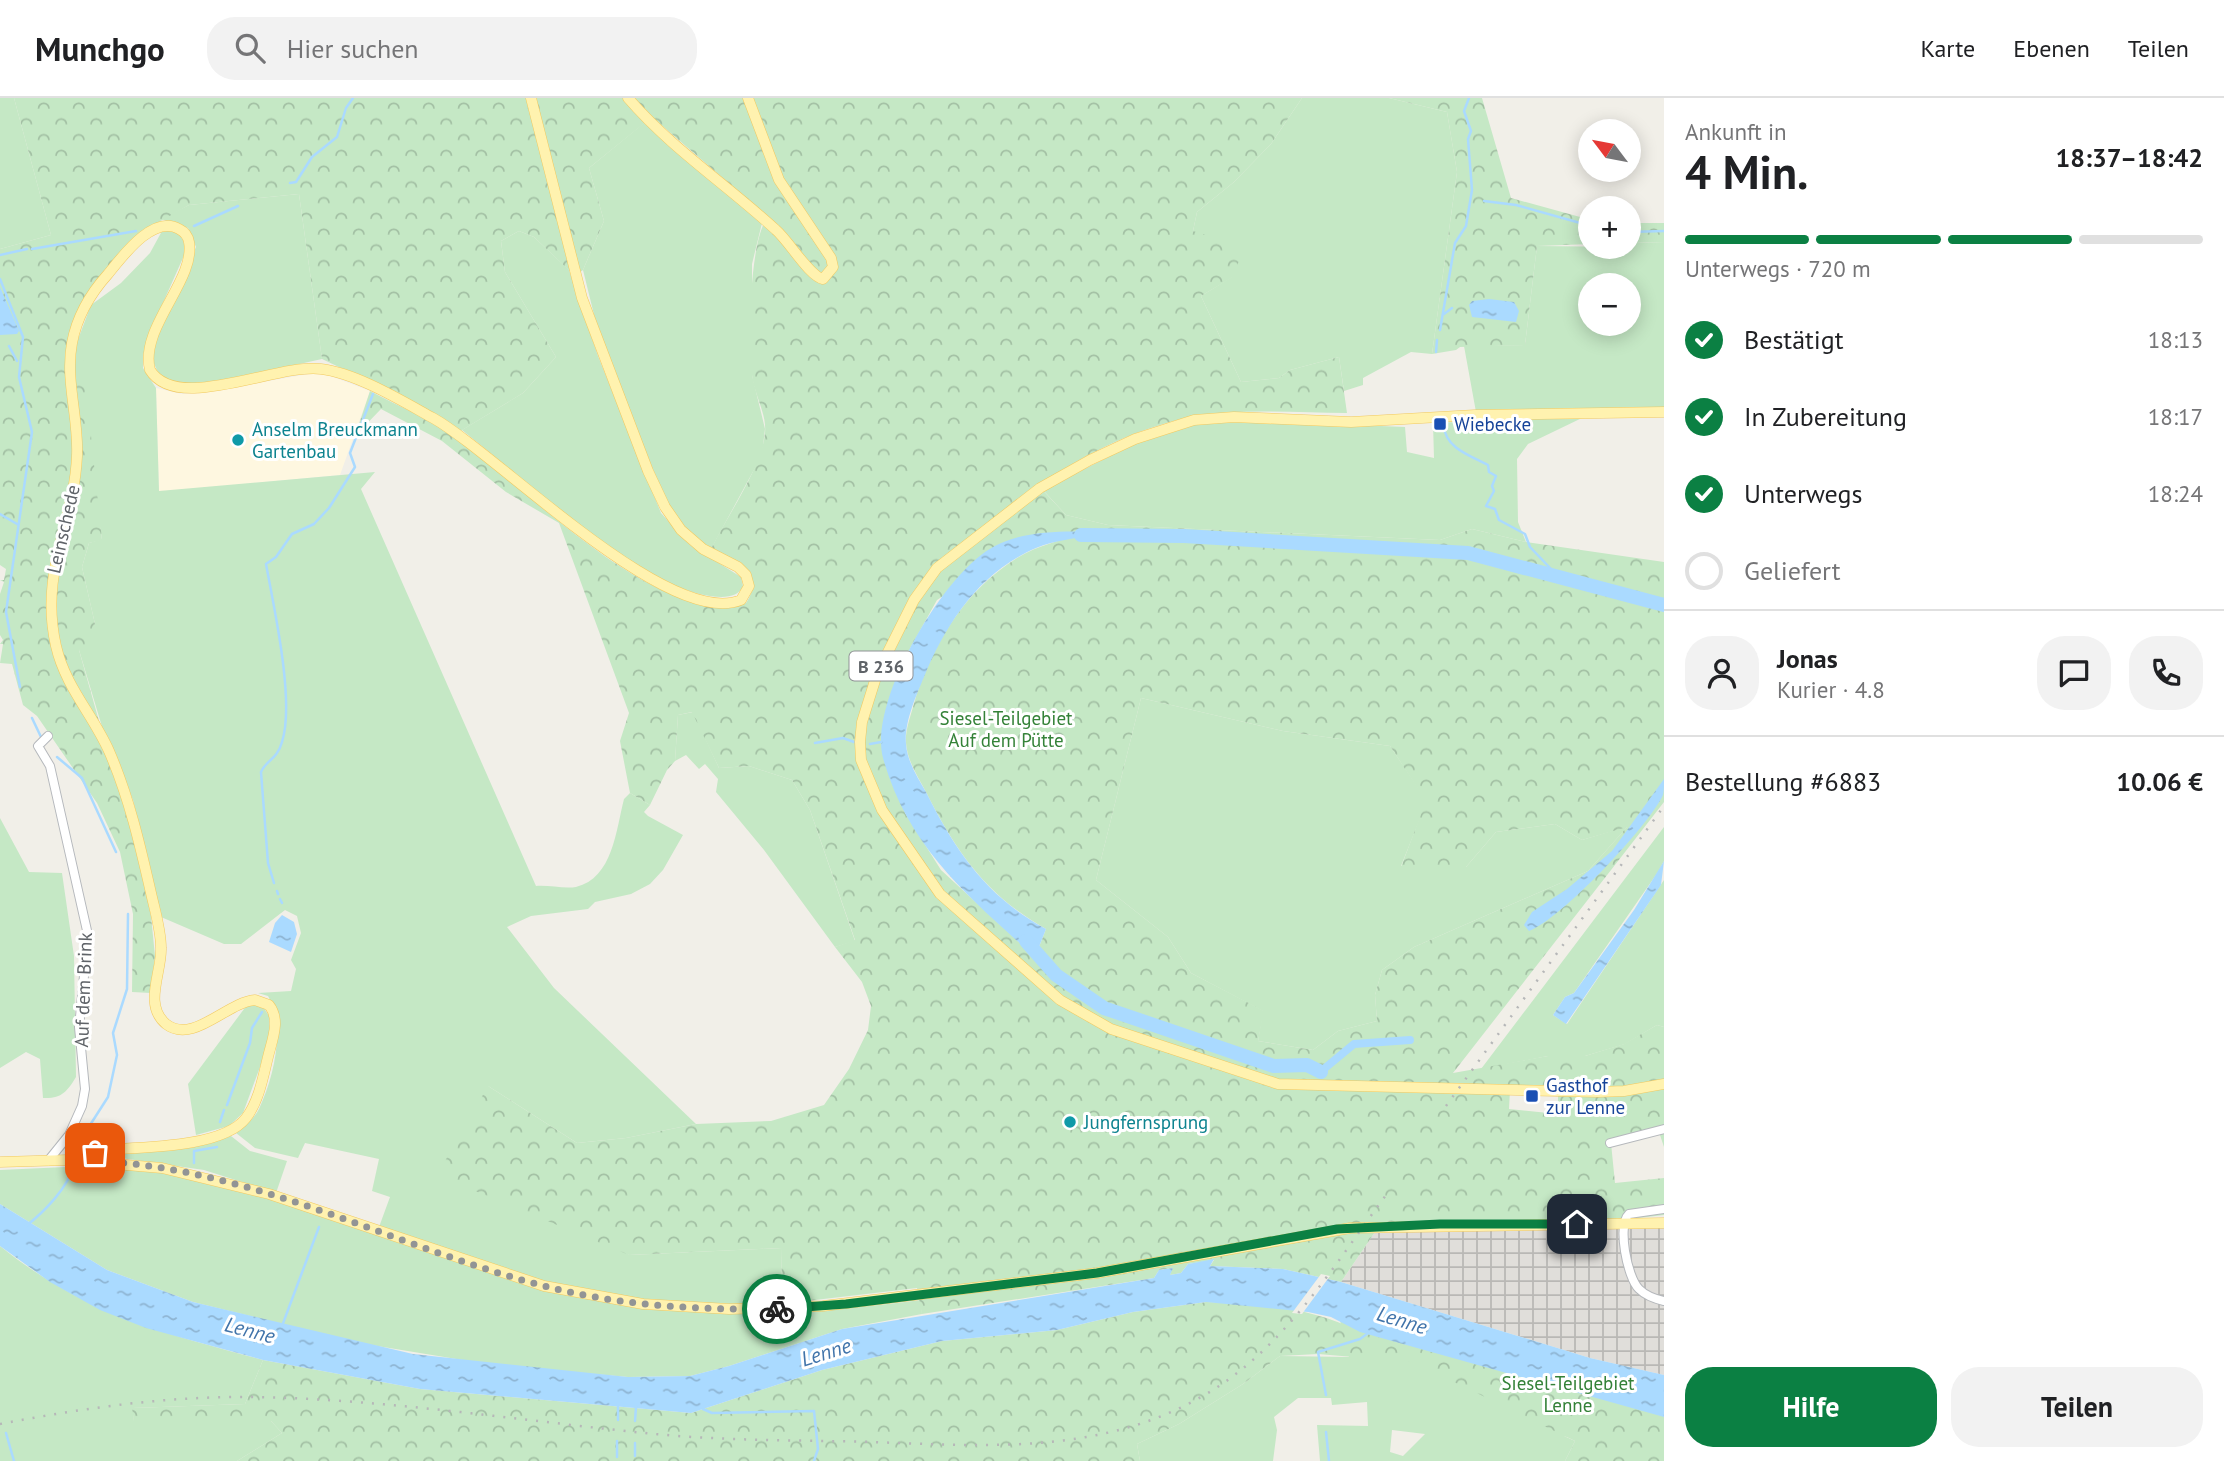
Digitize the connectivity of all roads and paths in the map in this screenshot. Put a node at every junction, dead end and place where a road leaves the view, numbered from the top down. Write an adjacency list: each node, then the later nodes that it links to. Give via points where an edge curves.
1 (531, 98): 10 (main road, Leinschede, via 582,298 648,471 681,530 703,549 744,572 747,594 732,603 716,602 652,580 586,537 458,433 344,374 316,368 180,388 165,386 150,370 148,350 189,251 188,238 176,227 156,228 133,246 104,277 82,311 71,353 76,468 52,576 56,646 66,678 108,749 134,822 161,944 155,993 159,1016 172,1027 185,1030 254,1000 269,1005 276,1017 258,1092 239,1125 204,1139 100,1150)
2 (628, 98): 3 (main road, via 668,139 789,241 813,275 824,279 833,267 831,258 779,180)
3 (748, 98)
4 (1664, 412): 6 (main road, B 236, via 1351,422 1234,417 1194,420 1135,439 1040,488 937,568 914,600 877,674 867,699 860,742 861,760 882,810 940,894 1060,1000 1111,1029 1288,1085 1598,1092)
5 (48, 736): 9 (street, Auf dem Brink, via 38,746 50,766 88,935 79,1027 85,1089 69,1135)
6 (1664, 1084)
7 (1664, 1129): 8 (street)
8 (1611, 1143)
9 (48, 1161): 10 (main road); 11 (main road)
10 (94, 1161): 14 (main road, via 162,1168 241,1186 510,1276 586,1296 729,1309 823,1306 1097,1273 1350,1228)
11 (0, 1162)
12 (1664, 1209): 14 (street, via 1629,1214)
13 (1664, 1223): 14 (main road)
14 (1623, 1225): 15 (street, via 1632,1279 1644,1293)
15 (1664, 1301)

